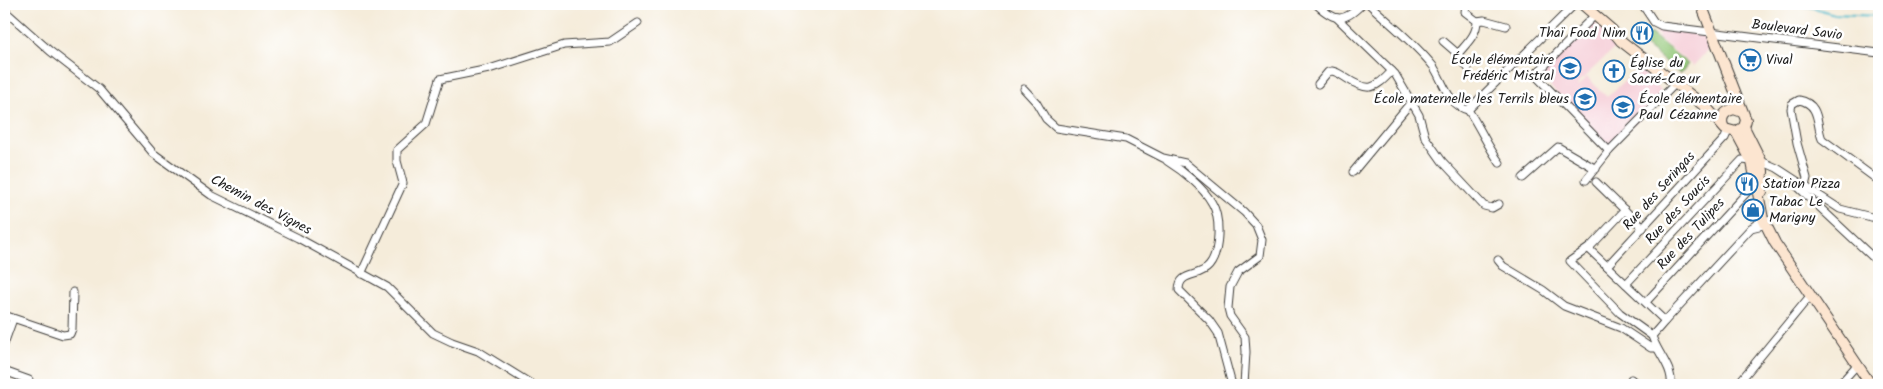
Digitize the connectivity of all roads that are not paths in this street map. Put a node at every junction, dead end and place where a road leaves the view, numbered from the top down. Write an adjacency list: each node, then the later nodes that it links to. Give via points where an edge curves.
1 (1316, 4): 10 (street)
2 (1363, 4): 10 (street, via 1352,15); 26 (street, via 1432,66 1450,98)
3 (1466, 4): 11 (street, via 1465,12)
4 (1575, 4): 26 (street)
5 (1582, 4): 9 (main road)
6 (1642, 4): 14 (street, Boulevard Savio, via 1654,22 1662,26)
7 (1701, 4): 14 (main road)
8 (4, 10): 52 (street, Chemin des Vignes, via 100,89 153,153 211,195)
9 (1595, 16): 20 (main road, via 1626,46 1659,73); 30 (street, via 1538,72 1537,77)
10 (1337, 18): 19 (street)
11 (1477, 21): 13 (street); 17 (street, via 1475,34)
12 (638, 22): 52 (street, via 610,42 564,45 490,69 440,80 426,124 397,150 403,183)
13 (1506, 26)
14 (1712, 32): 16 (street, Boulevard Savio); 23 (main road)
15 (1443, 41): 17 (street)
16 (1879, 53)
17 (1458, 54): 18 (street)
18 (1468, 68)
19 (1392, 71): 21 (street, via 1378,86 1371,88 1355,84 1332,71); 24 (street)
20 (1673, 80): 25 (main road); 30 (street)
21 (1318, 84)
22 (1024, 89): 31 (street, via 1056,128 1126,139)
23 (1735, 91): 27 (main road); 28 (main road)
24 (1412, 101): 35 (street); 43 (street, via 1425,137 1442,161 1484,206 1492,208)
25 (1707, 108): 28 (main road); 29 (main road)
26 (1468, 110): 32 (street)
27 (1742, 112): 28 (main road); 29 (main road, via 1746,120)
28 (1726, 113): 29 (main road)
29 (1733, 129): 33 (main road); 47 (street, Rue des Seringas)
30 (1609, 151): 34 (street)
31 (1163, 158): 68 (street, via 1177,167 1213,204 1217,243 1213,260 1202,272 1183,278 1179,290 1209,320 1218,334); 69 (street, via 1185,163 1194,170 1244,212 1256,225 1262,240 1260,256 1238,272 1229,294 1230,316 1245,336)
32 (1500, 163)
33 (1757, 165): 38 (street, via 1781,171); 41 (main road); 46 (main road); 53 (street, Rue des Soucis, via 1742,160)
34 (1596, 169): 36 (street, via 1558,148); 37 (street)
35 (1353, 172)
36 (1523, 178)
37 (1586, 180)
38 (1796, 180): 42 (street); 50 (street, via 1798,187)
39 (1879, 181): 42 (street, via 1822,139 1819,119 1809,104 1800,100 1792,104 1791,109 1807,178)
40 (1596, 182): 44 (street)
41 (1756, 186): 46 (main road); 56 (street, Rue des Tulipes, via 1750,188)
42 (1805, 186): 45 (street, via 1840,209)
43 (1499, 204)
44 (1625, 210): 47 (street); 48 (street)
45 (1879, 219)
46 (1765, 221): 55 (main road); 59 (street, via 1751,228)
47 (1643, 228): 51 (street, Rue des Seringas)
48 (1590, 247): 51 (street); 60 (street, via 1571,258 1571,264 1620,313)
49 (1498, 260): 62 (street, via 1564,306 1621,328 1647,346)
50 (1879, 263)
51 (1607, 266): 53 (street)
52 (361, 274): 67 (street, Chemin des Vignes, via 387,287 434,333 478,351)
53 (1626, 284): 56 (street)
54 (74, 292): 58 (street, via 70,334 63,335)
55 (1810, 296): 63 (main road); 72 (street)
56 (1646, 302): 59 (street)
57 (4, 316): 58 (street)
58 (13, 319): 61 (street)
59 (1665, 321): 60 (street)
60 (1652, 336): 62 (street)
61 (4, 344)
62 (1656, 348): 71 (street, via 1669,368)
63 (1857, 365): 73 (street); 74 (main road)
64 (4, 371): 65 (street)
65 (29, 380)
66 (1631, 380): 70 (street)
67 (533, 385)
68 (1232, 385)
69 (1244, 385)
70 (1638, 385)
71 (1670, 385)
72 (1738, 385)
73 (1839, 385)
74 (1871, 385)

